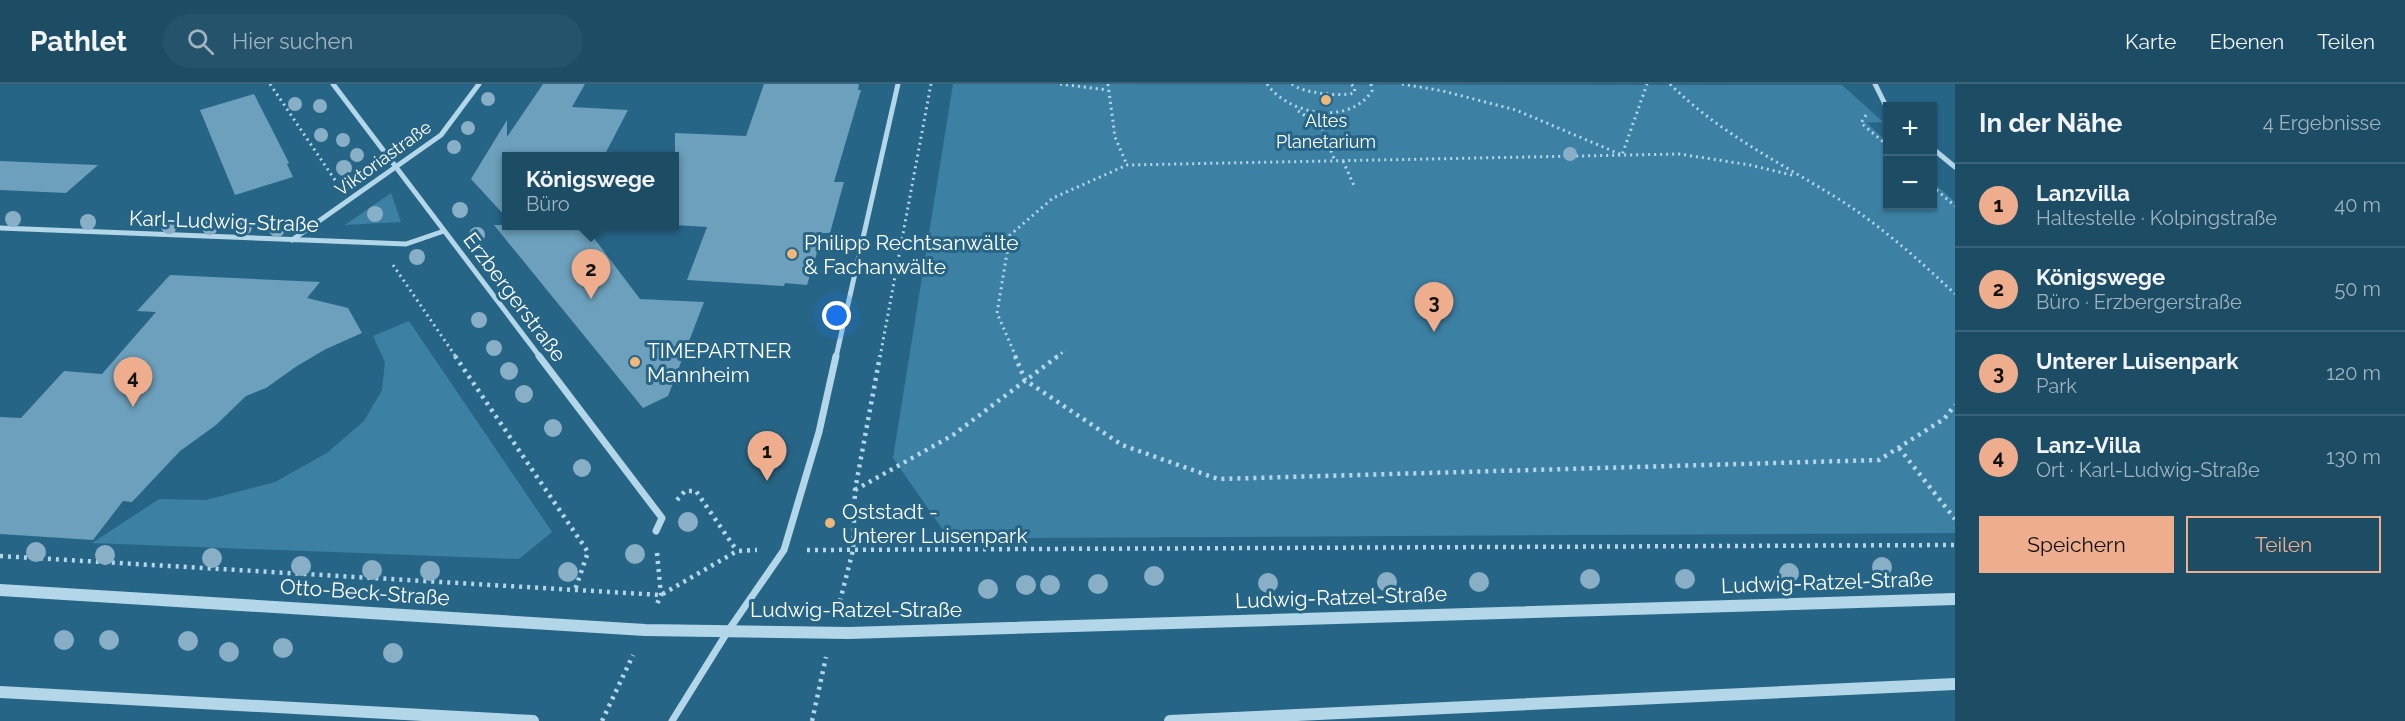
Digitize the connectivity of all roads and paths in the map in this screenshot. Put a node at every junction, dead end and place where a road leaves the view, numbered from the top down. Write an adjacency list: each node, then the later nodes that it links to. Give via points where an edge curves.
1 (270, 84): 29 (path)
2 (333, 84): 24 (street, Erzbergerstraße)
3 (479, 84): 24 (street, Viktoriastraße, via 441,135)
4 (898, 84): 51 (street, via 819,432 793,524 784,550)
5 (931, 84): 40 (path)
6 (1060, 84): 16 (path)
7 (1108, 84): 16 (path)
8 (1267, 84): 11 (path, via 1275,95 1289,103 1336,112 1364,104 1370,98)
9 (1292, 84): 10 (path, via 1310,93 1327,91 1343,96 1354,93)
10 (1351, 84)
11 (1371, 84)
12 (1402, 84): 20 (path, via 1516,110)
13 (1647, 84): 20 (path)
14 (1670, 84): 26 (path, via 1720,128)
15 (1875, 84): 17 (street)
16 (1108, 90): 23 (path, via 1114,137)
17 (1883, 102)
18 (1298, 111): 21 (path, via 1318,120 1325,129)
19 (1937, 152): 25 (street)
20 (1622, 155): 22 (path); 26 (path, via 1679,154)
21 (1335, 161): 22 (path); 23 (path)
22 (1342, 161): 27 (path)
23 (1127, 165): 37 (path, via 1053,198 1010,235 998,312)
24 (396, 167): 29 (street, Viktoriastraße); 32 (street, Erzbergerstraße)
25 (1955, 167)
26 (1796, 176): 35 (path, via 1874,224 1916,256)
27 (1355, 188)
28 (1937, 190): 30 (path)
29 (348, 200): 33 (street, Viktoriastraße)
30 (1955, 206)
31 (0, 228): 33 (street, Karl-Ludwig-Straße)
32 (444, 231): 34 (street, Karl-Ludwig-Straße, via 406,244); 41 (street, Erzbergerstraße)
33 (291, 240): 34 (street, Karl-Ludwig-Straße)
34 (379, 244): 47 (path, via 588,552)
35 (1955, 294)
36 (1066, 350): 37 (path)
37 (1025, 380): 39 (path, via 1122,445 1218,479 1879,460); 40 (path, via 954,435)
38 (1955, 405): 39 (path, via 1944,419)
39 (1899, 448): 42 (path)
40 (855, 490): 44 (path, via 853,550)
41 (662, 518): 43 (street); 48 (path, via 684,491 696,491 737,550)
42 (1955, 519)
43 (656, 531): 48 (path)
44 (1955, 546)
45 (0, 556): 47 (path)
46 (0, 590): 50 (street, Otto-Beck-Straße)
47 (575, 590): 48 (path)
48 (661, 595): 50 (path)
49 (1955, 599): 51 (street, Ludwig-Ratzel-Straße, via 872,632)
50 (645, 630): 51 (street, Otto-Beck-Straße); 56 (path)
51 (728, 631): 57 (street)
52 (1955, 684): 58 (street)
53 (0, 692): 54 (street)
54 (480, 720): 55 (street)
55 (533, 721)
56 (602, 721)
57 (672, 721)
58 (1170, 721)

